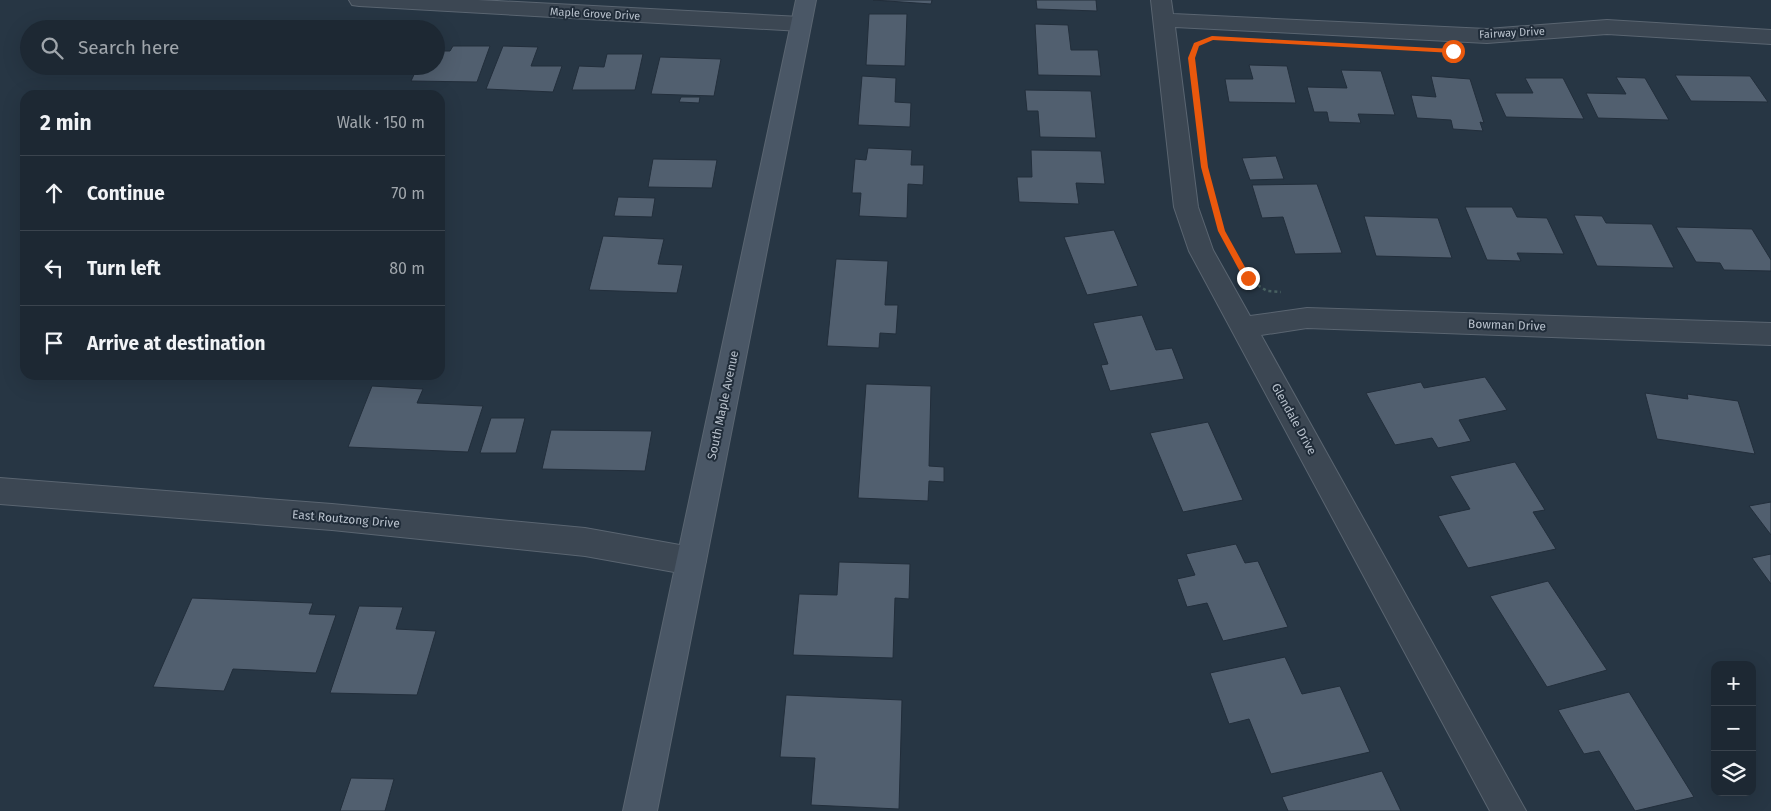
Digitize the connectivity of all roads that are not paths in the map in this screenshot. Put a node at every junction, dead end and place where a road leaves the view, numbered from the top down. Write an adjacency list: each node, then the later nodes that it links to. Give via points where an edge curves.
1 (359, 0): 2 (street, Maple Grove Drive)
2 (397, 1): 4 (street, Maple Grove Drive)
3 (1162, 10): 5 (street, Fairway Drive, via 1487,36 1608,27); 6 (street, Glendale Drive, via 1186,207 1202,251)
4 (804, 12): 9 (main road, South Maple Avenue)
5 (1771, 37)
6 (1243, 327): 7 (street, Bowman Drive, via 1307,318); 11 (street, Glendale Drive)
7 (1771, 334)
8 (0, 491): 9 (street, East Routzong Drive, via 332,517 575,541)
9 (691, 561): 10 (main road, South Maple Avenue)
10 (640, 811)
11 (1509, 811)

